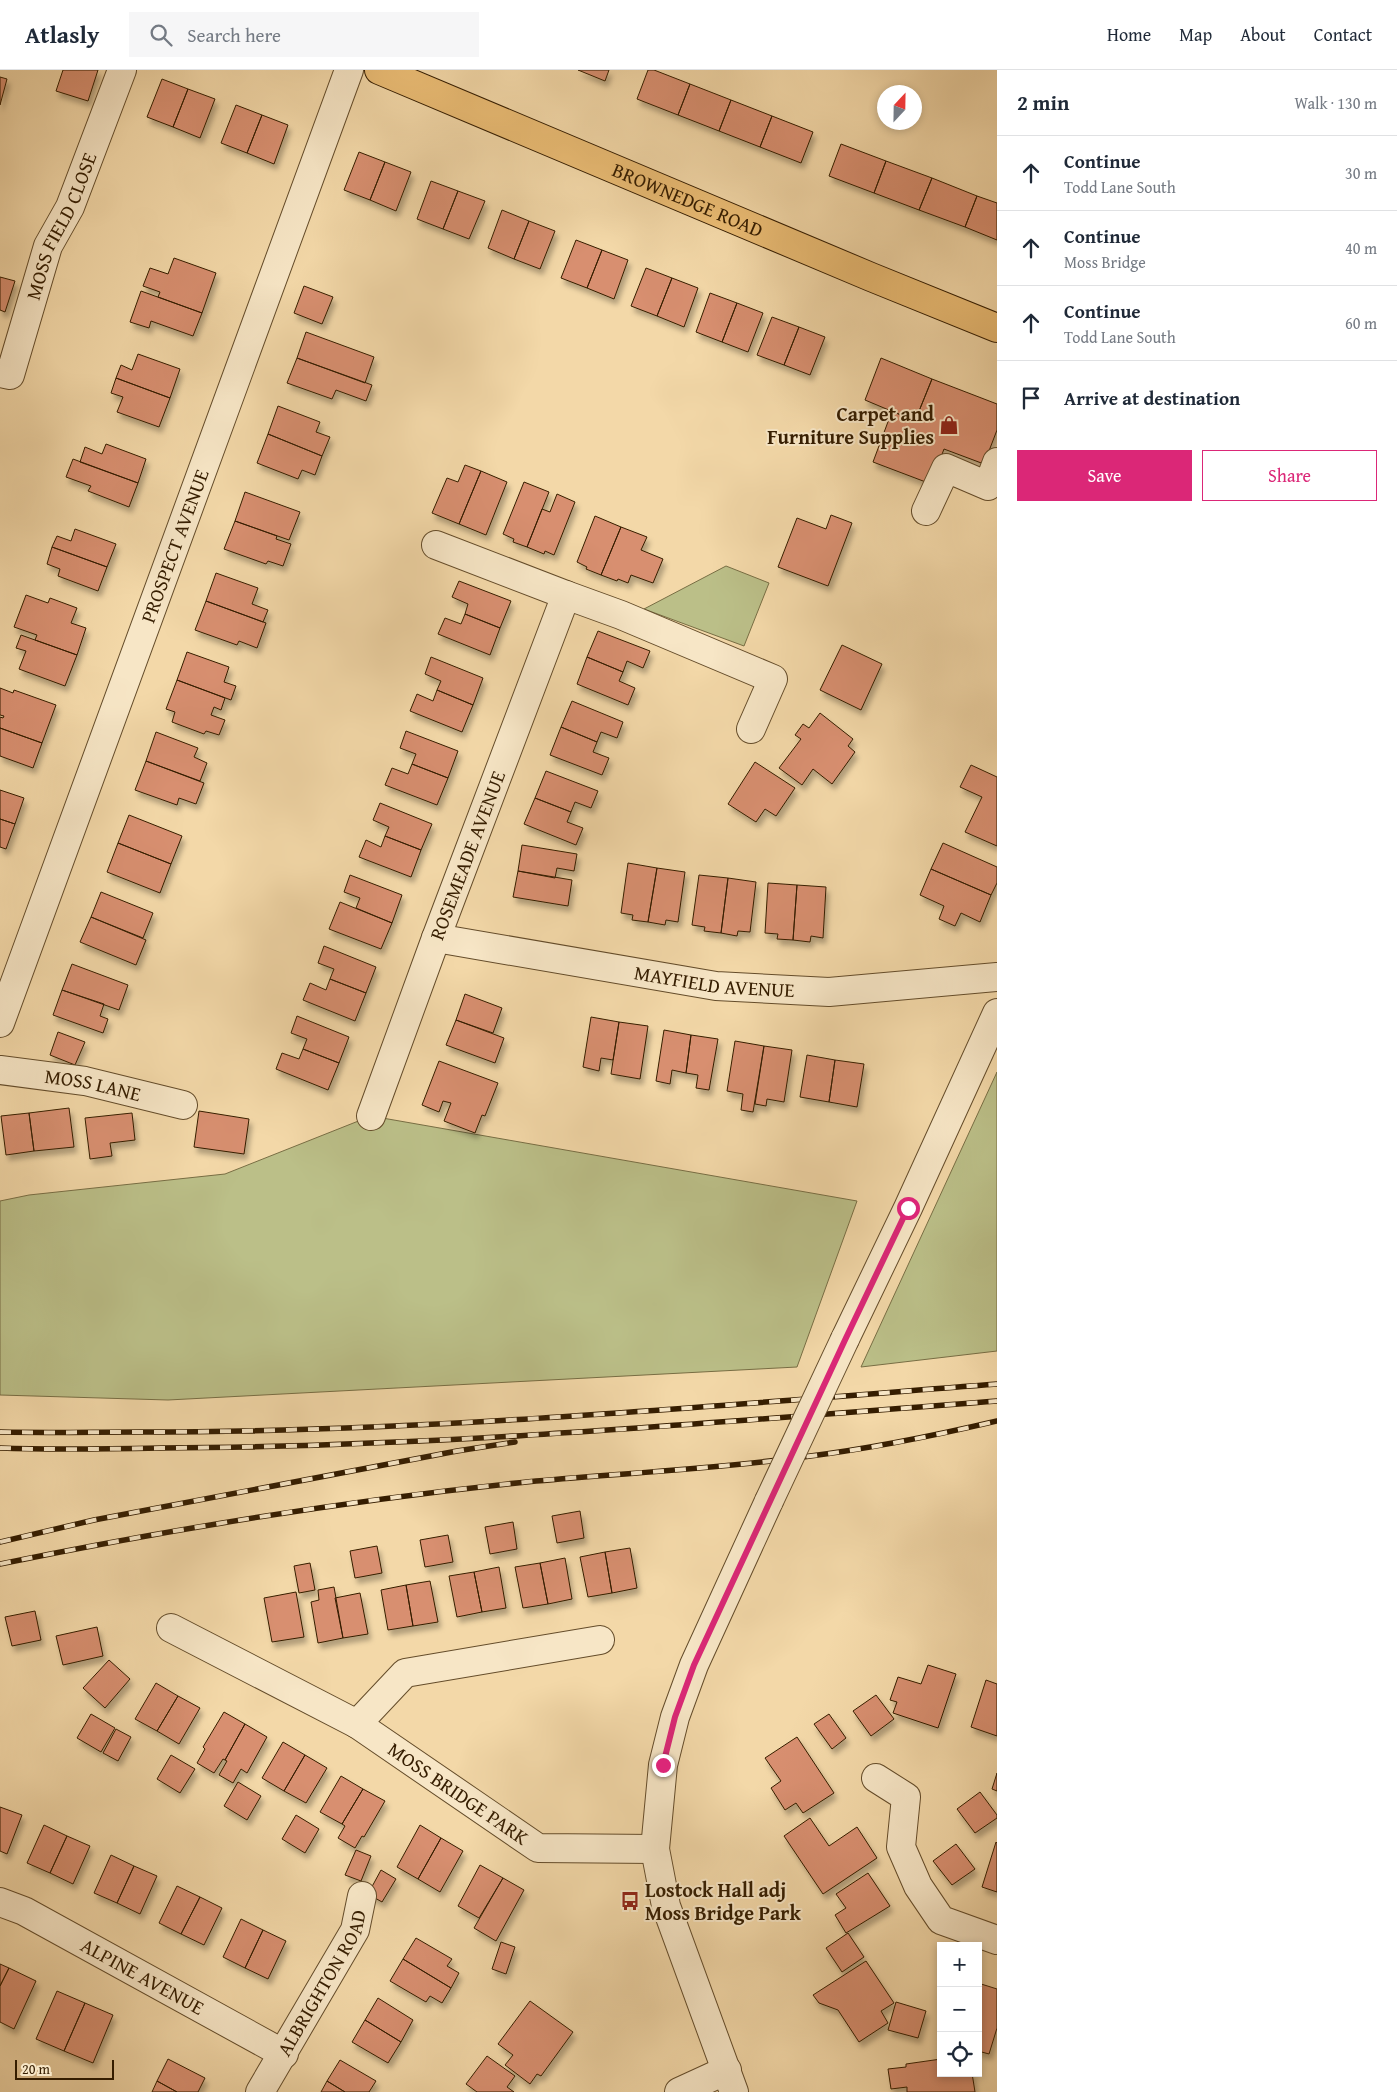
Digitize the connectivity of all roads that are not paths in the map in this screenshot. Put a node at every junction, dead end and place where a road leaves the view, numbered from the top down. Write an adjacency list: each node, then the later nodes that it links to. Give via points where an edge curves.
1 (122, 70): 5 (street, MOSS FIELD CLOSE, via 70,207 48,246 10,375)
2 (350, 70): 14 (street, PROSPECT AVENUE)
3 (379, 70): 4 (main road, BROWNEDGE ROAD)
4 (997, 328)
5 (0, 372)
6 (997, 462): 7 (street, via 988,486 946,468)
7 (926, 511)
8 (436, 545): 9 (street)
9 (566, 595): 10 (street, via 773,679); 11 (street, ROSEMEADE AVENUE)
10 (751, 730)
11 (436, 938): 12 (street, MAYFIELD AVENUE, via 716,986 829,992); 17 (street, ROSEMEADE AVENUE)
12 (997, 977)
13 (997, 1013): 22 (street, bridge, via 694,1665 675,1717 663,1765)
14 (0, 1023)
15 (0, 1070): 16 (street, MOSS LANE, via 85,1081)
16 (183, 1105)
17 (370, 1116)
18 (171, 1628): 20 (street, MOSS BRIDGE PARK)
19 (600, 1640): 20 (street, via 405,1673)
20 (357, 1724): 22 (street, MOSS BRIDGE PARK, via 538,1848)
21 (876, 1778): 25 (street, via 906,1797 901,1847 918,1886 941,1920)
22 (655, 1849): 27 (street, via 666,1906)
23 (362, 1896): 26 (street, ALBRIGHTON ROAD, via 356,1930)
24 (0, 1902): 26 (street, ALPINE AVENUE, via 24,1912)
25 (997, 1940)
26 (284, 2054): 28 (street, ALBRIGHTON ROAD)
27 (731, 2081): 29 (street)
28 (260, 2092)
29 (679, 2092)

